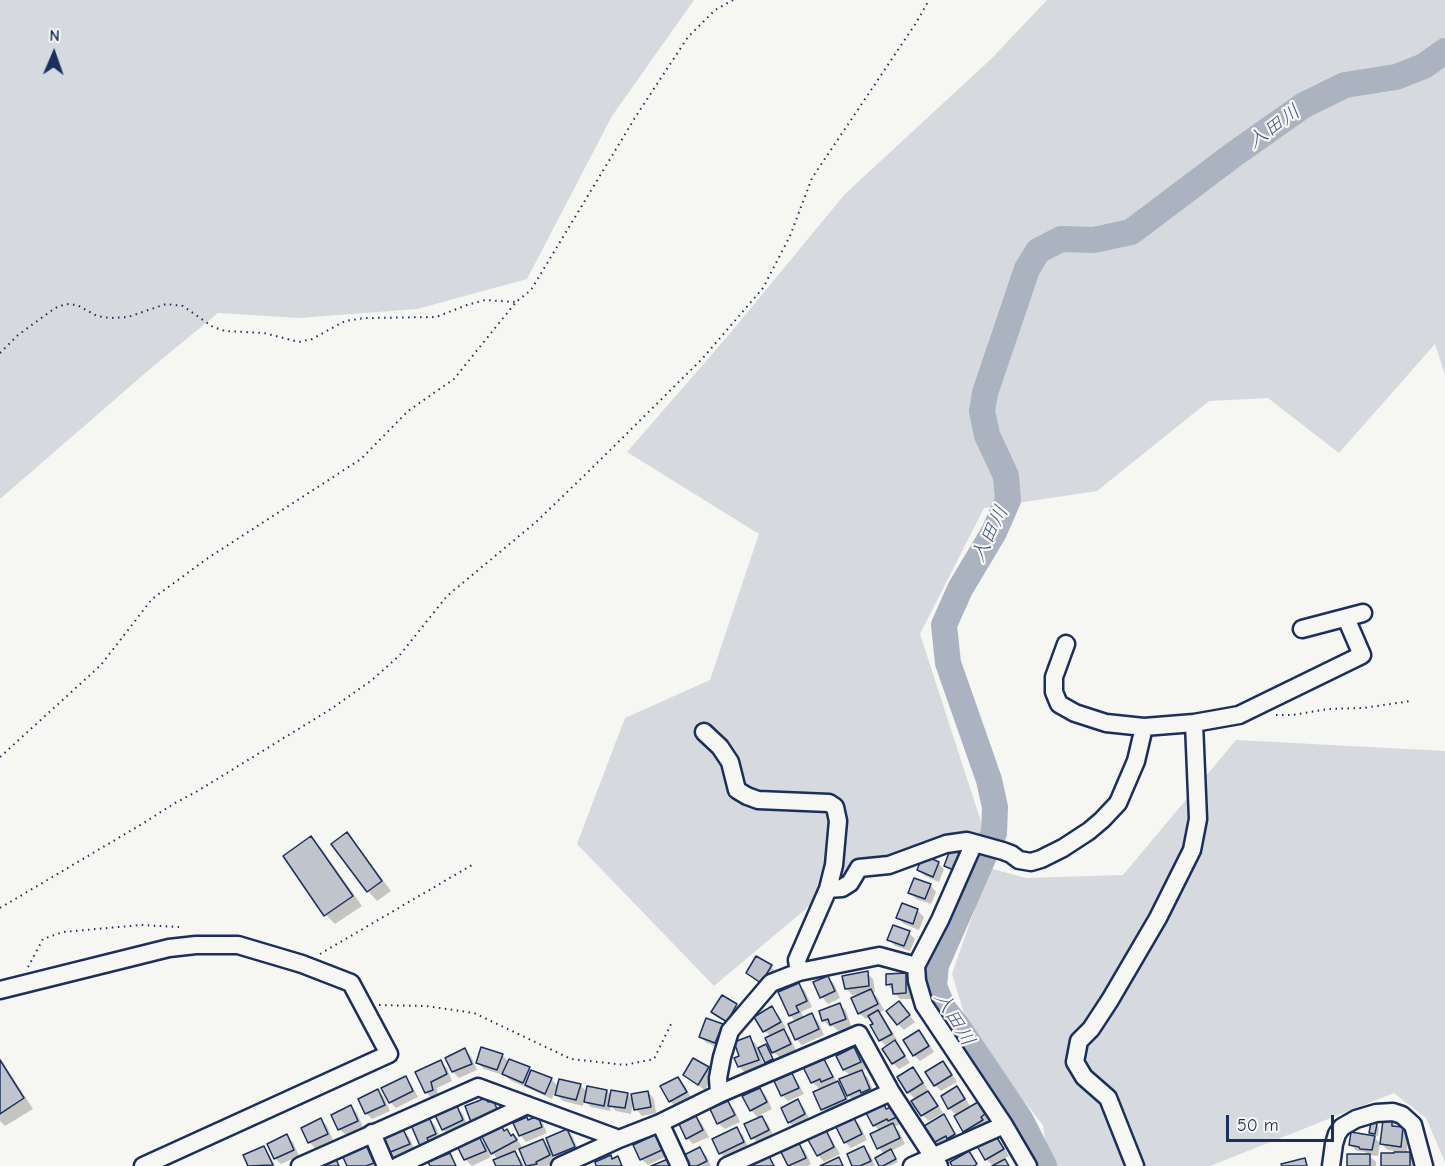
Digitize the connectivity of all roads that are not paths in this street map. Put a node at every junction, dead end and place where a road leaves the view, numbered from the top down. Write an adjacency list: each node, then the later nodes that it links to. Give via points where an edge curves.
1 (1362, 613): 2 (street)
2 (1346, 618): 3 (street); 5 (street, via 1362,655 1239,715)
3 (1302, 629)
4 (1066, 644): 6 (street, via 1054,677 1059,704 1106,723)
5 (1194, 723): 6 (street); 30 (street, via 1198,819 1192,850 1110,1000 1078,1041 1075,1062 1084,1077 1108,1098)
6 (1144, 727): 8 (street, via 1136,761 1118,803 1089,831 1031,862)
7 (704, 732): 9 (street, via 730,762 737,790 747,796 758,800 829,803 835,807 838,821)
8 (975, 844): 9 (street, via 946,844 889,865 859,868 850,883); 10 (street)
9 (828, 889): 11 (street, via 797,960)
10 (916, 966): 11 (street, via 879,956); 17 (street, via 924,1005)
11 (799, 972): 14 (street, via 771,983 730,1031 718,1078)
12 (0, 990): 21 (street, via 169,948 196,945 238,945 351,983 388,1054)
13 (891, 1092): 14 (street, via 859,1034); 20 (street); 27 (street)
14 (719, 1094): 16 (street)
15 (527, 1105): 18 (street, via 478,1087); 19 (street); 24 (street)
16 (660, 1123): 19 (street); 26 (street)
17 (1004, 1125): 20 (street); 29 (street)
18 (372, 1133): 22 (street); 23 (street)
19 (619, 1139): 25 (street)
20 (936, 1161): 28 (street)
21 (143, 1166)
22 (300, 1166)
23 (386, 1166)
24 (398, 1166)
25 (560, 1166)
26 (680, 1166)
27 (727, 1166)
28 (912, 1166)
29 (1028, 1166)
30 (1135, 1166)
31 (1331, 1166): 32 (street, via 1334,1144 1342,1127 1376,1113 1393,1112 1413,1125)
32 (1424, 1166)

